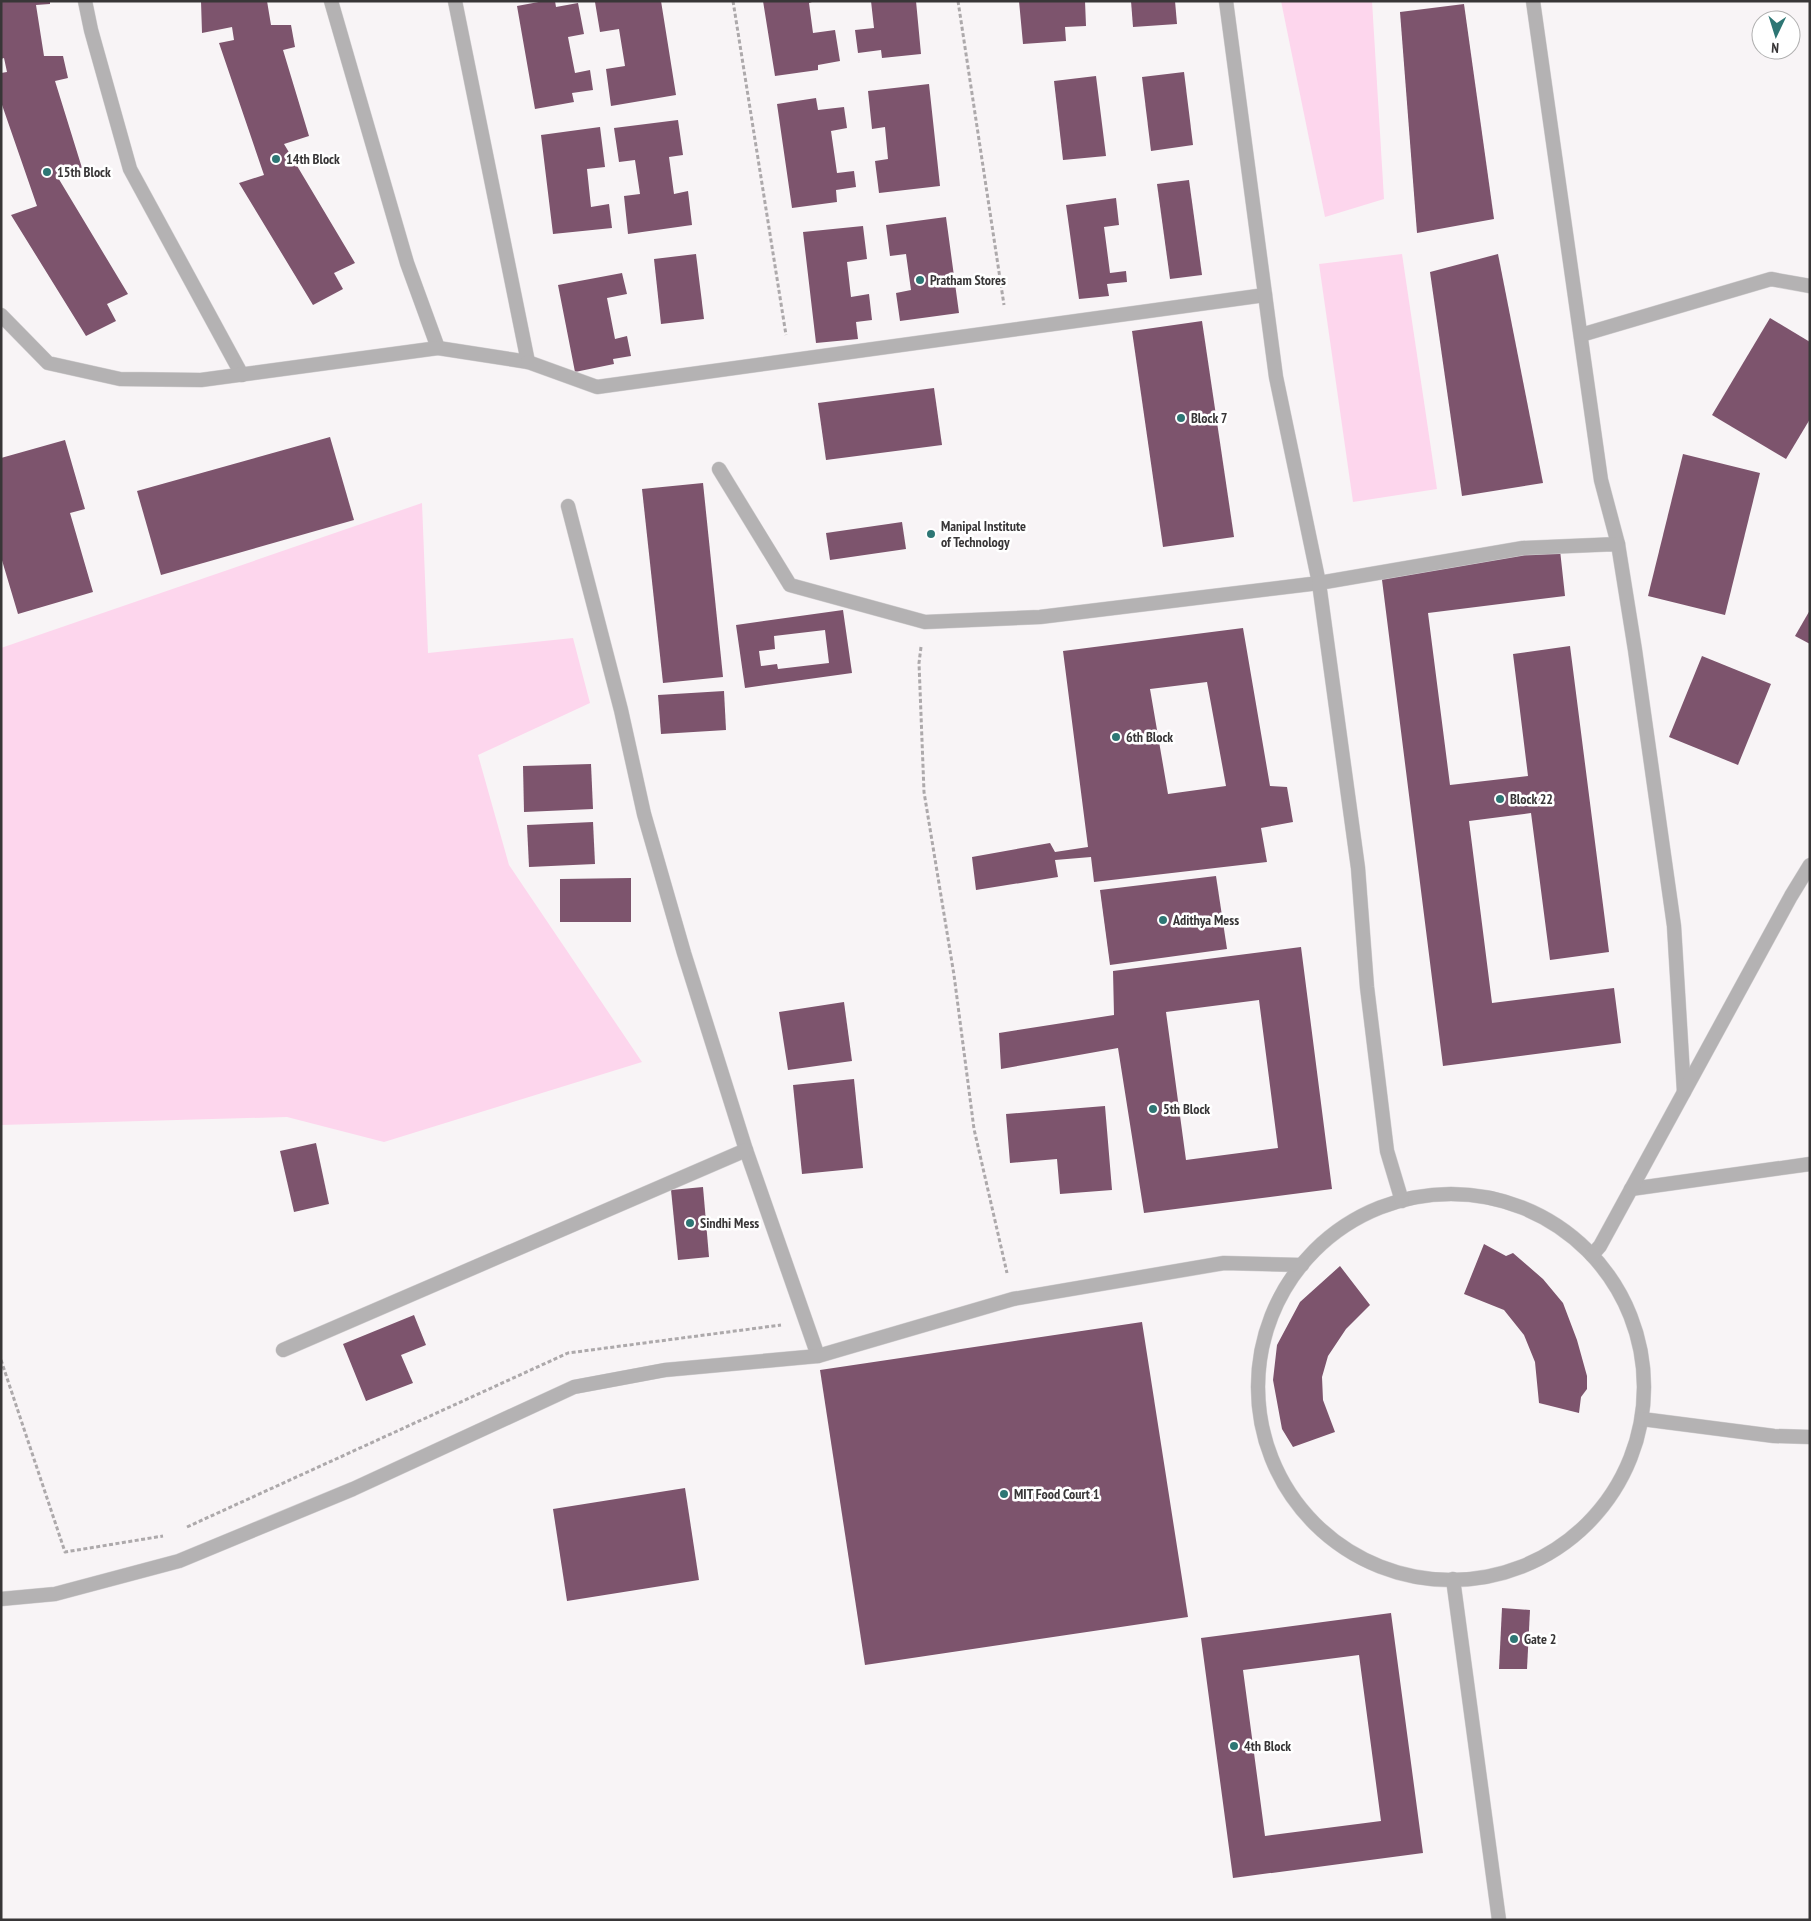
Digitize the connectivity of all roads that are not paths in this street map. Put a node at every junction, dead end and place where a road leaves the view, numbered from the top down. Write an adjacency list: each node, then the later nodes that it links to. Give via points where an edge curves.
1 (86, 1): 12 (street, via 130,169)
2 (331, 1): 10 (street, via 407,263)
3 (455, 1): 11 (street)
4 (1226, 1): 7 (street)
5 (1533, 1): 9 (street)
6 (1810, 286): 9 (street, via 1771,279)
7 (1265, 295): 11 (street, via 597,387); 16 (street, via 1276,378)
8 (1, 315): 12 (street, via 48,364 120,380 201,380)
9 (1581, 336): 15 (street, via 1601,480)
10 (438, 348): 11 (street); 12 (street)
11 (528, 362)
12 (242, 375)
13 (720, 470): 16 (street, via 790,585 925,622 1040,617)
14 (568, 506): 19 (street, via 621,710 644,814)
15 (1618, 544): 16 (street, via 1523,548); 18 (street, via 1674,926)
16 (1319, 583): 22 (street, via 1358,868 1367,987 1387,1151)
17 (1810, 865): 18 (street)
18 (1684, 1092): 21 (street)
19 (746, 1150): 25 (street); 26 (street)
20 (1810, 1164): 21 (street)
21 (1631, 1189): 23 (street)
22 (1402, 1201): 23 (street, via 1457,1195 1479,1196 1511,1204 1552,1222); 24 (street, via 1351,1222)
23 (1592, 1255): 27 (street, via 1620,1293 1637,1333 1644,1376)
24 (1302, 1265): 26 (street, via 1224,1263 1013,1298); 29 (street, via 1273,1312 1260,1354 1260,1414 1268,1451 1278,1472 1305,1513 1351,1552 1402,1574)
25 (283, 1350)
26 (818, 1356): 30 (street, via 665,1370 574,1386 353,1489 179,1561 55,1594)
27 (1642, 1419): 28 (street); 29 (street, via 1634,1452 1622,1477 1601,1509 1578,1533 1522,1567 1490,1576)
28 (1810, 1438)
29 (1453, 1580): 31 (street)
30 (1, 1599)
31 (1499, 1920)

